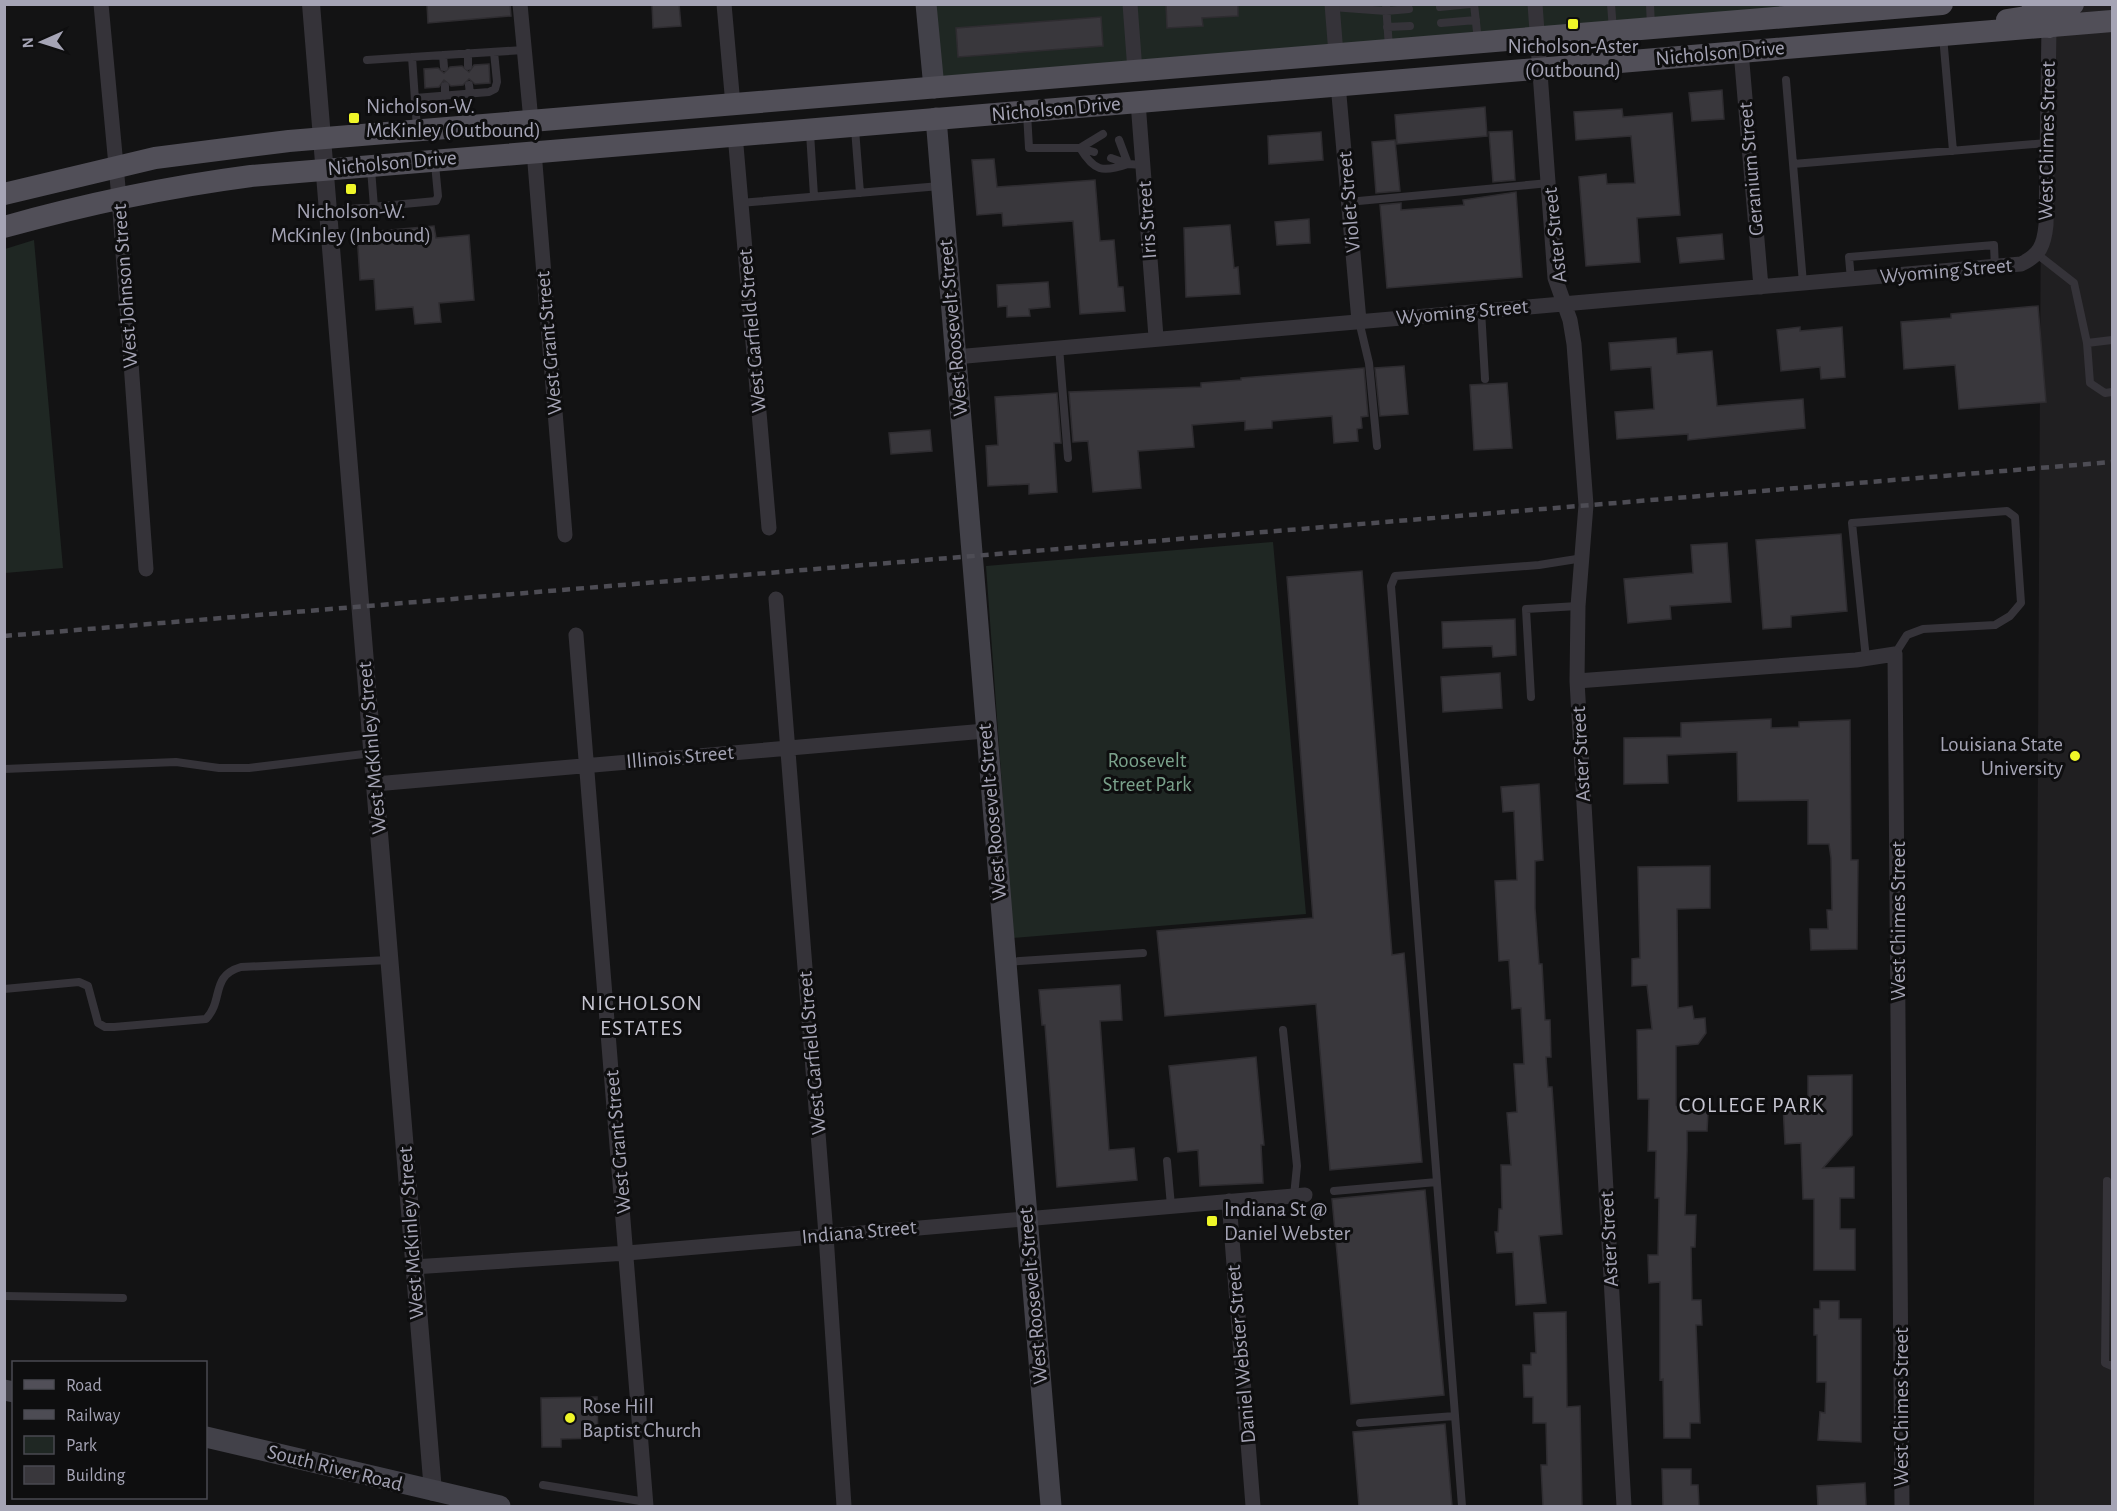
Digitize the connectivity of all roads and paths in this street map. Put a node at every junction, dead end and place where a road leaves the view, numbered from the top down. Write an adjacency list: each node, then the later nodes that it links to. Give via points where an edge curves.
1 (101, 4): 75 (street, West Johnson Street)
2 (311, 4): 63 (street, West McKinley Street)
3 (520, 4): 31 (street)
4 (724, 4): 54 (street)
5 (926, 4): 49 (main road)
6 (1130, 4): 43 (street)
7 (1470, 4): 16 (lane)
8 (1474, 4): 26 (lane)
9 (1535, 4): 29 (street, Aster Street)
10 (1611, 4): 27 (lane)
11 (1650, 4): 25 (lane)
12 (2043, 4): 30 (main road, via 2026,17)
13 (2073, 4): 24 (main road, via 2061,11)
14 (1941, 5): 19 (main road, Nicholson Drive)
15 (1332, 6): 17 (lane); 36 (street)
16 (1440, 7)
17 (1386, 8): 18 (lane); 23 (lane)
18 (1409, 9)
19 (1737, 13): 25 (main road, Nicholson Drive)
20 (2112, 21): 24 (main road, Nicholson Drive)
21 (1441, 23): 26 (lane)
22 (1410, 26): 23 (lane)
23 (1387, 27): 32 (lane)
24 (2049, 27): 28 (main road, Nicholson Drive); 65 (street, West Chimes Street)
25 (1652, 28): 27 (main road, Nicholson Drive)
26 (1477, 31): 29 (main road, Nicholson Drive); 32 (main road, Nicholson Drive)
27 (1613, 32): 29 (main road, Nicholson Drive)
28 (1943, 35): 30 (main road, Nicholson Drive); 68 (lane)
29 (1538, 38): 42 (street, Aster Street)
30 (1908, 38): 33 (main road, Nicholson Drive)
31 (524, 50): 34 (lane); 57 (street)
32 (1389, 50): 36 (main road, Nicholson Drive)
33 (1740, 51): 42 (main road, Nicholson Drive); 92 (street, Geranium Street)
34 (494, 52): 35 (lane); 50 (lane, via 495,89)
35 (468, 53): 37 (lane); 40 (lane)
36 (1336, 54): 43 (main road, Nicholson Drive)
37 (443, 55): 38 (lane); 41 (lane)
38 (412, 57): 39 (lane); 52 (lane)
39 (367, 60)
40 (468, 66)
41 (444, 67)
42 (1540, 68): 46 (main road, Nicholson Drive); 77 (street, Aster Street)
43 (1135, 71): 44 (main road, Nicholson Drive)
44 (1083, 75): 49 (main road, Nicholson Drive); 56 (main road, via 1039,92 951,107)
45 (1786, 80): 72 (lane)
46 (1338, 84): 53 (main road, Nicholson Drive); 83 (street, Violet Street)
47 (469, 85): 50 (lane)
48 (445, 86): 51 (lane)
49 (934, 88): 54 (main road, Nicholson Drive); 59 (main road, via 920,102)
50 (470, 94): 51 (lane)
51 (445, 96): 52 (lane)
52 (415, 98): 60 (lane)
53 (1138, 102): 55 (main road, Nicholson Drive); 74 (street, Iris Street)
54 (733, 105): 57 (main road, Nicholson Drive)
55 (1027, 112): 56 (main road, Nicholson Drive); 66 (lane, via 1029,148)
56 (936, 118): 58 (main road, Nicholson Drive); 78 (main road, West Roosevelt Street)
57 (531, 121): 60 (main road, Nicholson Drive)
58 (855, 125): 59 (main road, Nicholson Drive); 79 (lane)
59 (799, 129): 61 (main road, Nicholson Drive); 81 (lane)
60 (417, 130): 63 (main road, Nicholson Drive)
61 (735, 134): 67 (main road, Nicholson Drive); 84 (street, West Garfield Street)
62 (1103, 134): 66 (lane)
63 (321, 138): 75 (main road, Nicholson Drive, via 216,149); 76 (street, West McKinley Street)
64 (1119, 140): 74 (lane)
65 (2047, 143): 68 (lane); 88 (street, West Chimes Street, via 2046,225)
66 (1080, 148): 69 (lane); 74 (lane, via 1090,164 1108,171)
67 (534, 151): 71 (main road, Nicholson Drive); 106 (street, West Grant Street)
68 (1953, 151): 72 (lane)
69 (1094, 152)
70 (1112, 158): 74 (lane)
71 (435, 160): 73 (main road, Nicholson Drive); 85 (lane, via 436,201)
72 (1793, 164): 91 (lane)
73 (371, 165): 76 (main road, Nicholson Drive); 85 (lane)
74 (1136, 165): 96 (street, Iris Street)
75 (116, 168): 80 (main road, Nicholson Drive); 82 (street, West Johnson Street)
76 (324, 169): 82 (main road, Nicholson Drive, via 182,185); 86 (street, West McKinley Street)
77 (1549, 183): 83 (lane); 93 (street, Aster Street, via 1555,278)
78 (941, 186): 79 (lane); 100 (main road, West Roosevelt Street)
79 (860, 193): 81 (lane)
80 (4, 194)
81 (814, 196): 84 (lane)
82 (119, 198): 87 (main road, Nicholson Drive); 108 (street, West Johnson Street)
83 (1348, 202): 95 (street, Violet Street)
84 (741, 203): 105 (street, West Garfield Street)
85 (374, 207): 86 (lane)
86 (328, 211): 118 (street, West McKinley Street)
87 (4, 227)
88 (2037, 254): 89 (street, Wyoming Street, via 2021,264); 98 (lane, via 2074,284)
89 (1995, 268): 90 (street, Wyoming Street); 90 (lane, via 1994,245 1849,257)
90 (1851, 280): 91 (street, Wyoming Street)
91 (1803, 283): 92 (street, Wyoming Street)
92 (1761, 287): 93 (street, Wyoming Street)
93 (1564, 303): 94 (street, Wyoming Street); 107 (street, Aster Street, via 1574,344 1585,478)
94 (1481, 310): 95 (street, Wyoming Street); 101 (lane)
95 (1359, 321): 96 (street, Wyoming Street); 103 (lane)
96 (1156, 338): 99 (street, Wyoming Street)
97 (2112, 340): 98 (lane)
98 (2086, 342): 102 (lane, via 2090,383 2104,393)
99 (1059, 347): 100 (street, Wyoming Street); 104 (lane)
100 (955, 357): 116 (main road, West Roosevelt Street)
101 (1485, 379)
102 (2112, 392)
103 (1377, 446)
104 (1068, 458)
105 (769, 528)
106 (565, 535)
107 (1582, 558): 110 (street, Aster Street); 129 (lane, via 1395,576 1391,586)
108 (146, 569)
109 (776, 599): 117 (street, West Garfield Street)
110 (1578, 606): 114 (street, Aster Street); 115 (lane, via 1526,609)
111 (576, 635): 119 (street, West Grant Street)
112 (1895, 654): 113 (street); 113 (lane, via 1907,635 1923,629 1995,625 2010,616 2021,603 2015,517 2007,511 1852,523); 154 (street, West Chimes Street)
113 (1866, 658): 114 (street)
114 (1577, 681): 153 (street, Aster Street)
115 (1531, 697)
116 (985, 731): 117 (street, Illinois Street); 124 (main road, West Roosevelt Street)
117 (788, 749): 119 (street, Illinois Street); 135 (street, West Garfield Street)
118 (372, 753): 120 (lane, via 249,768 176,762); 121 (street, West McKinley Street)
119 (586, 765): 121 (street, Illinois Street); 136 (street, West Grant Street)
120 (4, 769)
121 (375, 784): 123 (street, West McKinley Street)
122 (1143, 953): 124 (lane)
123 (389, 960): 125 (lane, via 241,967 229,970 222,978 213,1011 206,1019 105,1028 98,1023 87,986 79,982); 137 (street, West McKinley Street)
124 (1005, 963): 134 (main road, West Roosevelt Street)
125 (4, 989)
126 (1283, 1030): 131 (lane)
127 (1167, 1161): 133 (lane)
128 (2107, 1181): 140 (lane, via 2105,1363)
129 (1437, 1182): 130 (lane); 141 (lane)
130 (1334, 1191)
131 (1299, 1195): 132 (street, Indiana Street)
132 (1229, 1201): 133 (street, Indiana Street); 151 (street, Daniel Webster Street)
133 (1171, 1206): 134 (street, Indiana Street)
134 (1027, 1218): 135 (street, Indiana Street); 150 (main road, West Roosevelt Street)
135 (826, 1235): 136 (street, Indiana Street); 149 (street, West Garfield Street)
136 (627, 1253): 137 (street, Indiana Street); 147 (street, West Grant Street)
137 (413, 1268): 145 (street, West McKinley Street)
138 (4, 1296): 139 (lane)
139 (123, 1298)
140 (2112, 1366)
141 (1455, 1416): 142 (lane); 152 (lane)
142 (1360, 1423)
143 (207, 1437): 145 (main road, South River Road)
144 (543, 1485): 147 (lane)
145 (433, 1492): 146 (main road, South River Road)
146 (479, 1504): 148 (main road, South River Road)
147 (646, 1504)
148 (500, 1506)
149 (844, 1506)
150 (1051, 1506)
151 (1253, 1506)
152 (1462, 1506)
153 (1624, 1506)
154 (1902, 1506)

